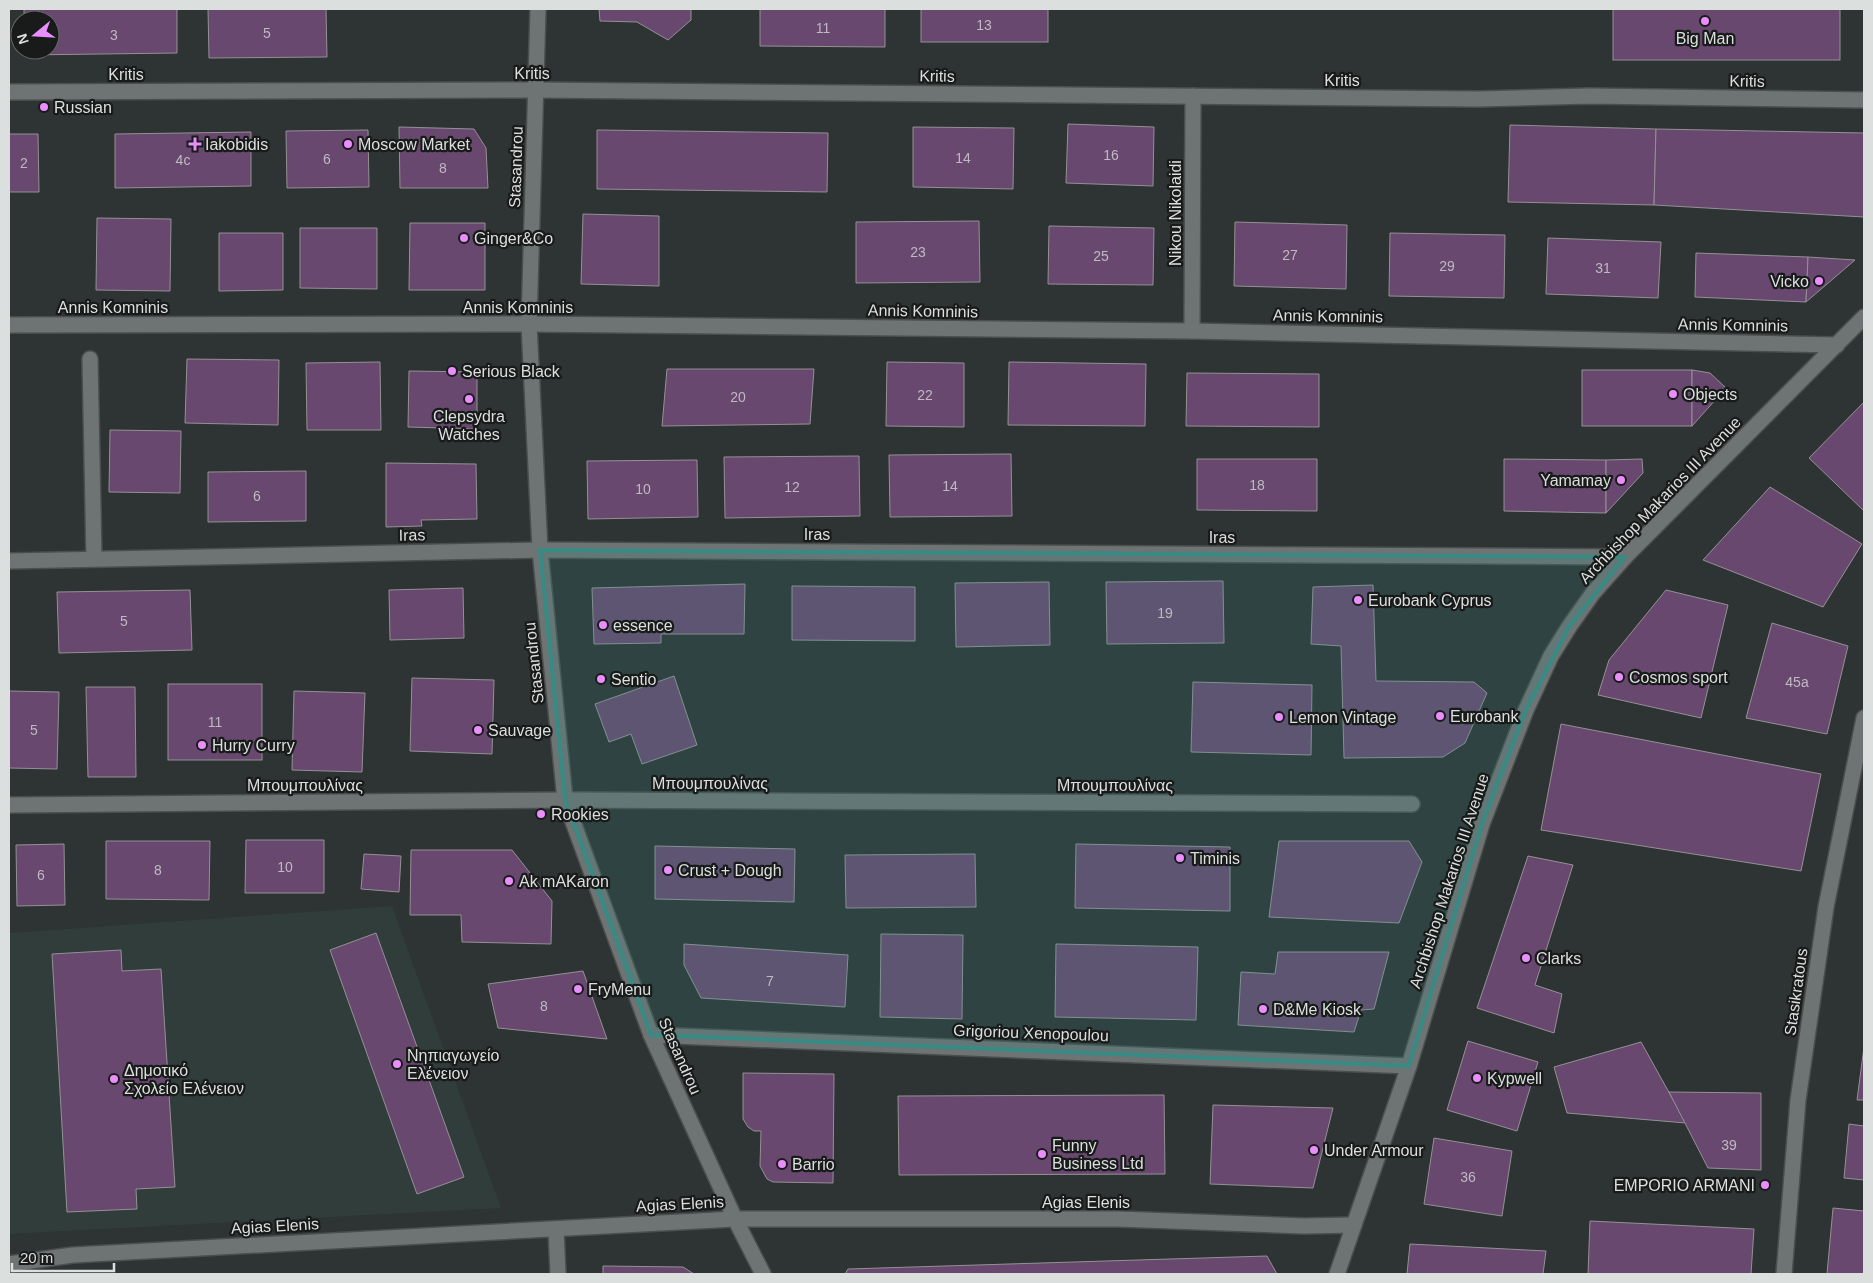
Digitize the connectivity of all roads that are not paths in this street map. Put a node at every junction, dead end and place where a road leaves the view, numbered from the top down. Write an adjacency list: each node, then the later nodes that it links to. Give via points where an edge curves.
1 (538, 9): 2 (street, Stasandrou)
2 (536, 90): 3 (street, Kritis); 4 (street, Kritis); 7 (street, Stasandrou)
3 (9, 92)
4 (1193, 96): 5 (street, Kritis); 9 (street, Nikou Nikolaidi)
5 (1864, 100)
6 (1864, 317): 10 (street, Archbishop Makarios III Avenue)
7 (529, 324): 8 (street, Annis Komninis); 9 (street, Annis Komninis); 12 (street, Stasandrou)
8 (9, 325)
9 (1192, 331): 10 (street, Annis Komninis)
10 (1837, 345): 13 (street, Archbishop Makarios III Avenue)
11 (90, 359): 14 (street)
12 (540, 550): 13 (street, Iras); 14 (street, Iras); 17 (street, Stasandrou)
13 (1625, 557): 21 (street, Archbishop Makarios III Avenue, via 1569,627 1551,656 1526,710 1482,824)
14 (94, 559): 15 (street, Iras)
15 (9, 561)
16 (1864, 718): 29 (street, Stasikratous, via 1826,907 1798,1100)
17 (565, 800): 18 (street, Μπουμπουλίνας); 19 (street, Μπουμπουλίνας); 20 (street, Stasandrou)
18 (1412, 804)
19 (9, 805)
20 (651, 1035): 21 (street, Grigoriou Xenopoulou); 22 (street, Stasandrou)
21 (1409, 1066): 23 (street, Archbishop Makarios III Avenue)
22 (735, 1219): 23 (street, Agias Elenis, via 1118,1219); 24 (street, Agias Elenis); 27 (street, Stasandrou)
23 (1354, 1225): 28 (street, Archbishop Makarios III Avenue)
24 (556, 1229): 25 (street, Agias Elenis, via 73,1255); 26 (street)
25 (9, 1264)
26 (558, 1274)
27 (763, 1274)
28 (1337, 1274)
29 (1784, 1274)

